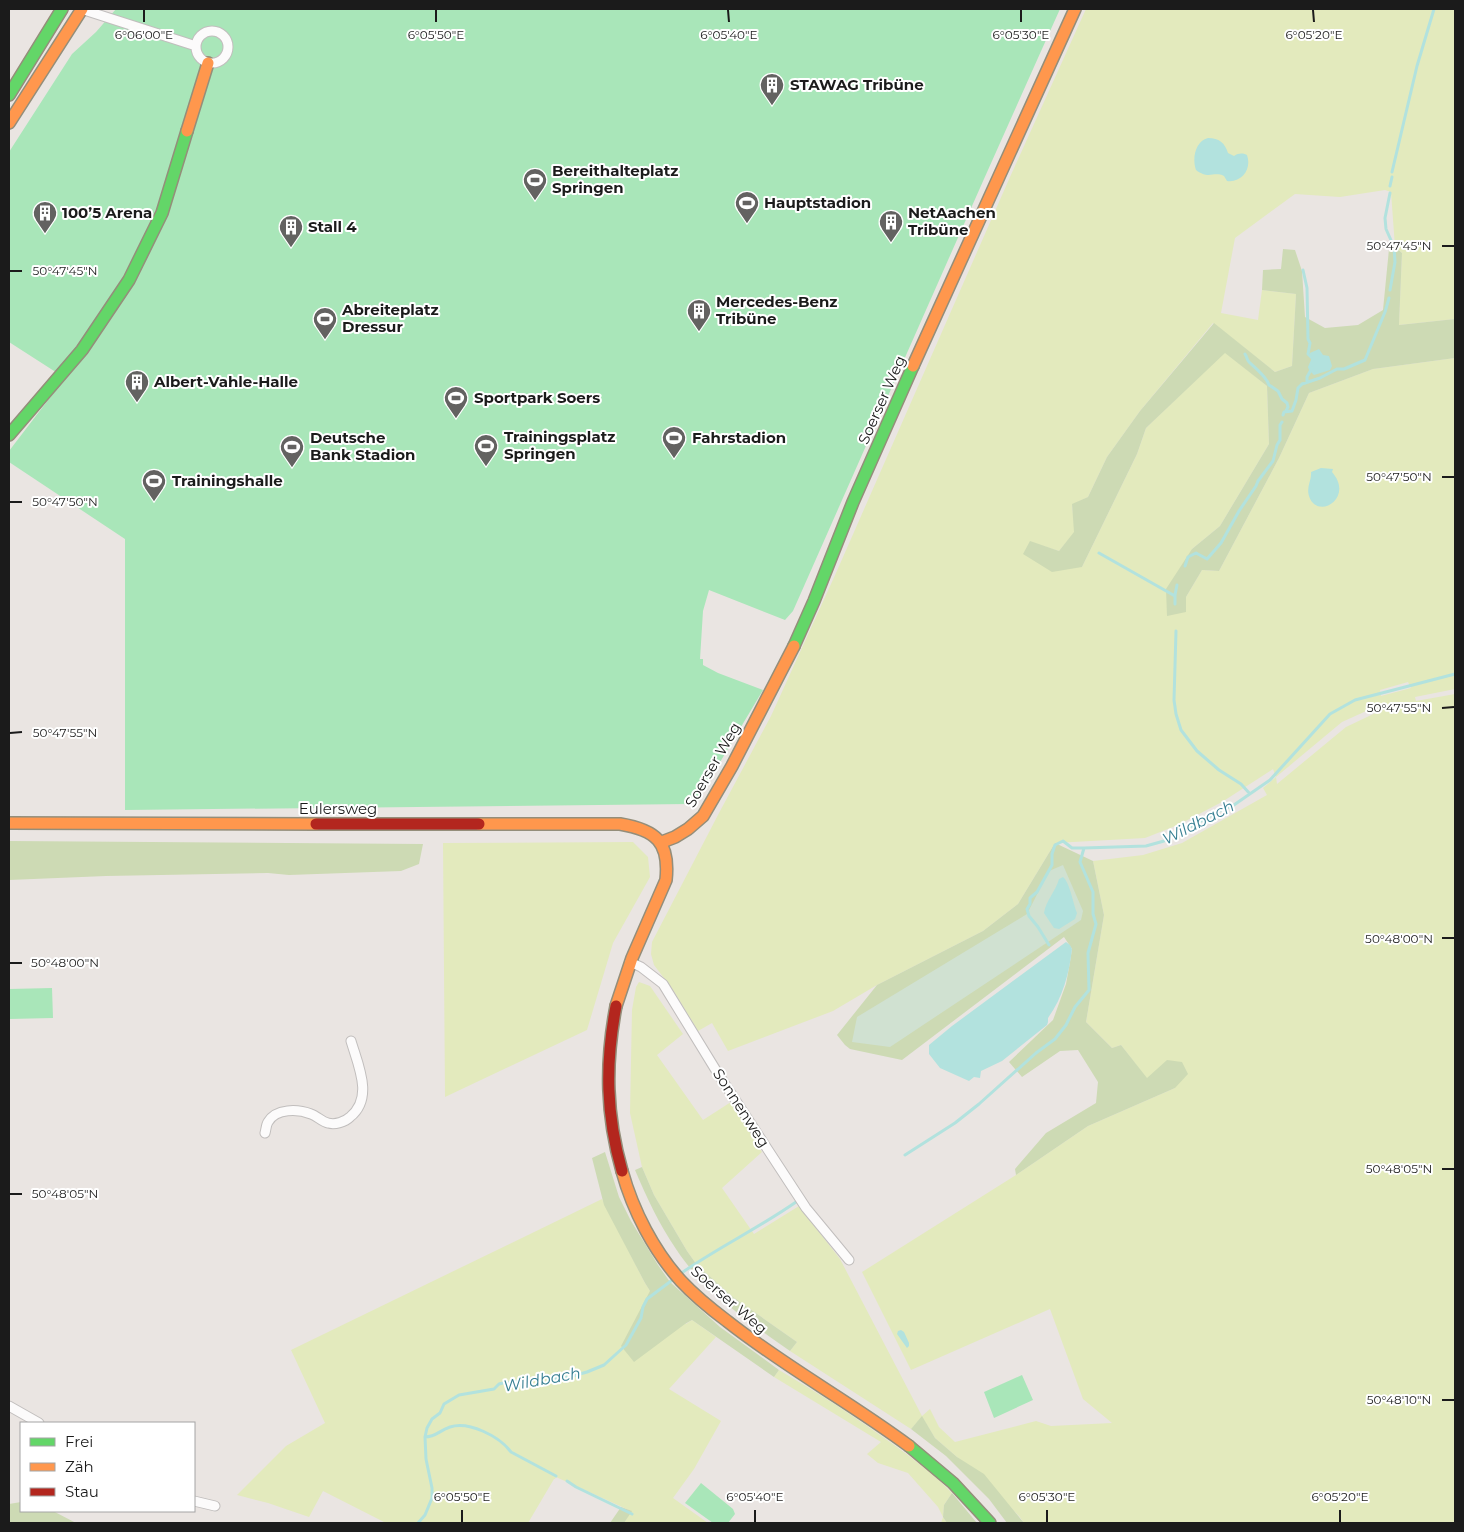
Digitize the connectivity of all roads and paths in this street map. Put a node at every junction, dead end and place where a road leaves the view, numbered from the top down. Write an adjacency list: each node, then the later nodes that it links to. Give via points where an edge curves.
1 (62, 9): 6 (main road)
2 (82, 9): 4 (street); 7 (main road)
3 (1074, 9): 10 (main road, Soerser Weg, via 896,404 787,661 702,816 682,833)
4 (196, 46): 5 (street, via 201,60); 5 (street, via 198,38 211,30 226,37 229,46 225,59)
5 (208, 63): 8 (main road, via 162,213 129,280 82,350)
6 (9, 94)
7 (9, 123)
8 (9, 435)
9 (9, 823): 10 (main road, Eulersweg, via 620,824 640,828)
10 (662, 842): 11 (main road, Soerser Weg, via 668,858 666,880)
11 (630, 962): 14 (street, Sonnenweg, via 663,984 806,1208); 19 (main road, Soerser Weg, via 615,1009 608,1096 618,1162 636,1209 657,1247 686,1286 745,1337 928,1460)
12 (351, 1041): 13 (street, via 364,1086 356,1112 341,1122 328,1123 311,1114 287,1110 268,1122)
13 (265, 1133)
14 (848, 1260)
15 (9, 1406): 16 (street)
16 (37, 1422)
17 (195, 1501): 18 (street)
18 (215, 1506)
19 (990, 1523)

